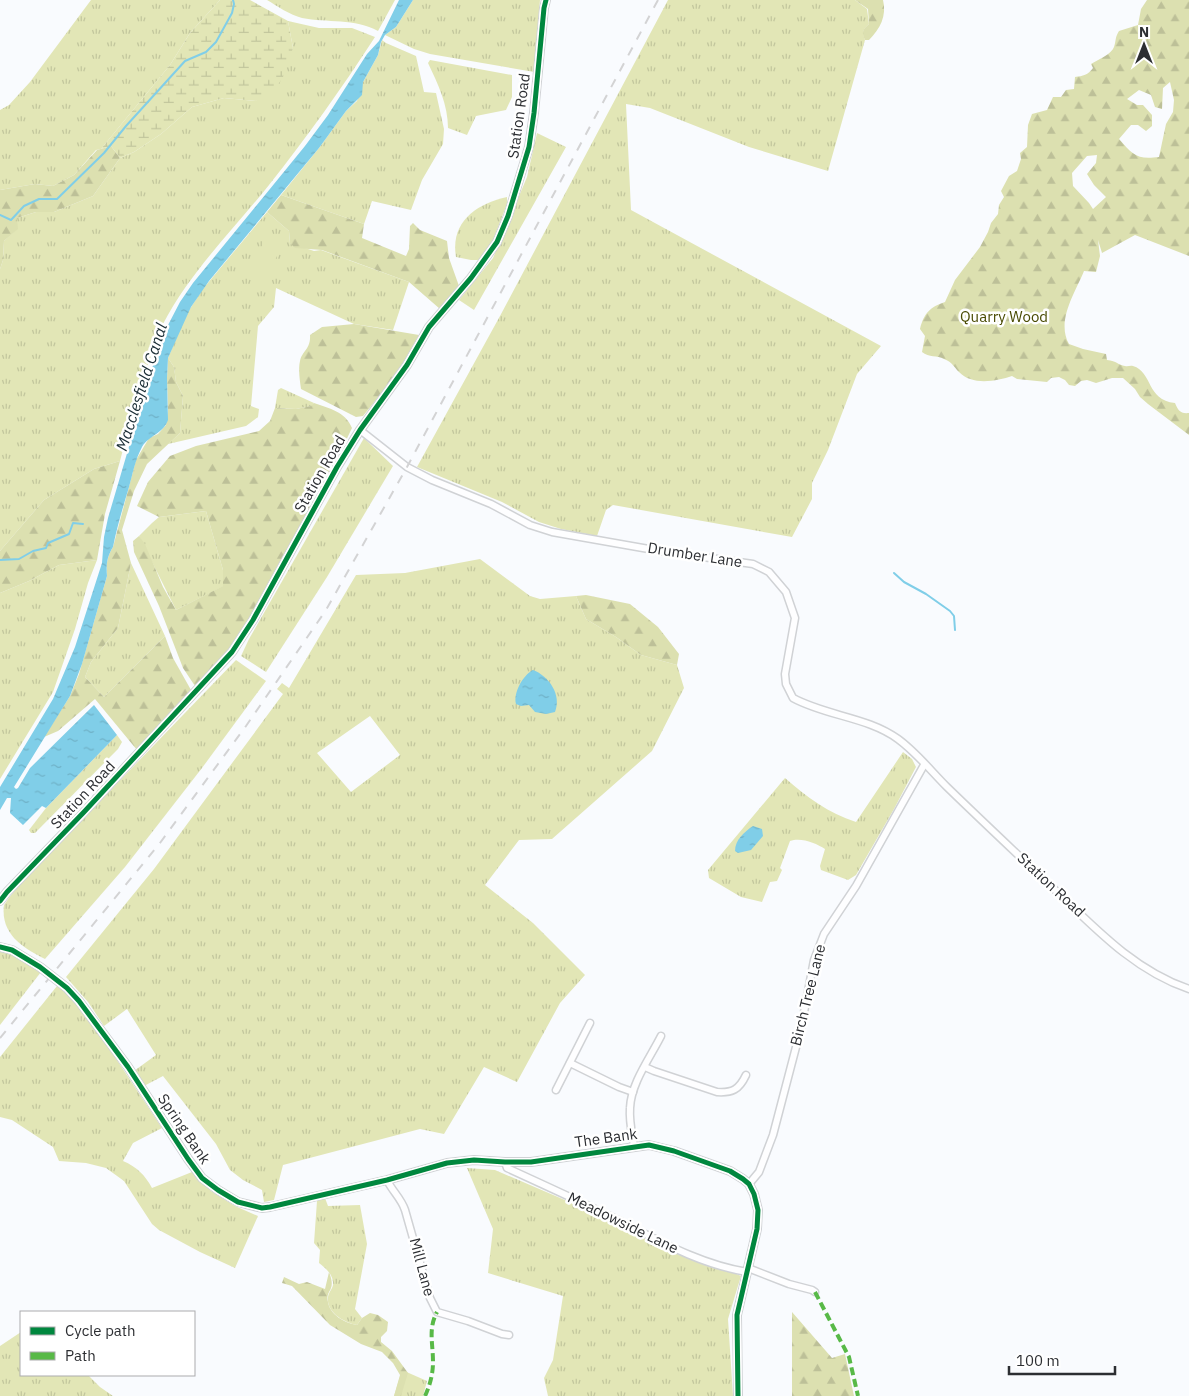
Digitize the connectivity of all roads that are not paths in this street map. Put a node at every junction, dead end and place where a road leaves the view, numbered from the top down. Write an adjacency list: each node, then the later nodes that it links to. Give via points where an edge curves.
1 (546, 0): 2 (street, Station Road, via 529,147 501,233 488,255 429,327 407,365)
2 (360, 430): 3 (street, Drumber Lane, via 408,467 492,504 530,526 660,551 753,564 770,572 786,592 794,618 785,674 793,698 896,738 908,746); 4 (street, Station Road, via 232,652)
3 (924, 765): 6 (street, Station Road, via 1109,940 1141,966); 18 (street, Birch Tree Lane, via 856,886 824,934 814,960 801,1028 773,1135 760,1172)
4 (0, 902)
5 (0, 947): 17 (street, Spring Bank, via 31,961 73,994 128,1067 202,1178 218,1190 238,1202 270,1207)
6 (1189, 989)
7 (590, 1023): 9 (street)
8 (661, 1036): 10 (street)
9 (570, 1062): 12 (street); 13 (street)
10 (645, 1067): 11 (street, via 717,1092 739,1088); 13 (street)
11 (746, 1076)
12 (556, 1090)
13 (633, 1092): 14 (street, via 630,1114)
14 (634, 1146): 16 (street, The Bank, via 531,1162); 18 (street, The Bank, via 674,1150 730,1171)
15 (488, 1162): 16 (street, The Bank); 17 (street, Spring Bank, via 447,1163)
16 (505, 1162): 19 (street, Meadowside Lane, via 507,1168 696,1258 731,1269)
17 (388, 1180): 21 (street, Mill Lane, via 402,1200 430,1298 437,1312)
18 (748, 1184): 19 (street, via 754,1194 758,1219)
19 (748, 1270): 20 (street, Meadowside Lane); 22 (street, via 737,1315)
20 (815, 1292)
21 (509, 1335)
22 (738, 1396)

